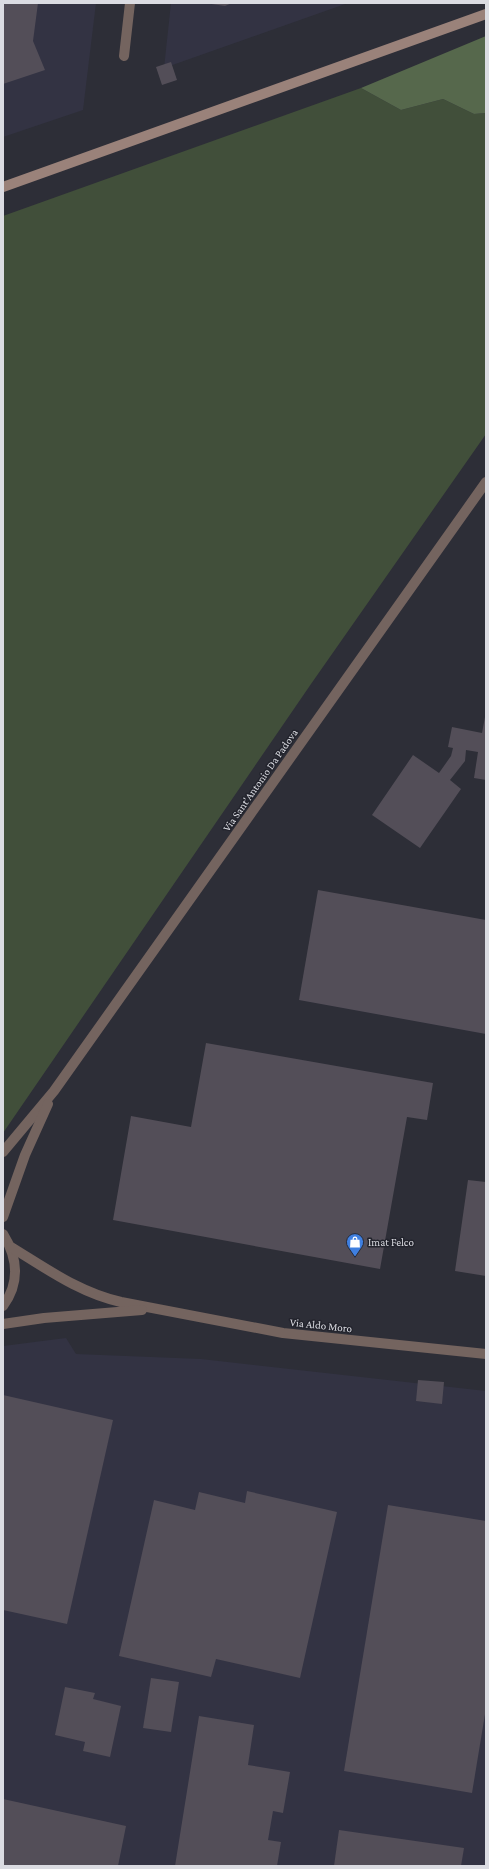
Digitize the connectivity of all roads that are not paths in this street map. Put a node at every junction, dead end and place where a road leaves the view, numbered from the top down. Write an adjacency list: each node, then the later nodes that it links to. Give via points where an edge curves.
1 (130, 3): 3 (street)
2 (486, 14): 4 (street)
3 (124, 56)
4 (3, 187)
5 (486, 482): 6 (street, Via Sant'Antonio Da Padova)
6 (54, 1091): 7 (street, Via Sant'Antonio Da Padova); 8 (street, Via Sant'Antonio Da Padova, via 25,1155)
7 (3, 1152)
8 (3, 1217)
9 (3, 1234): 10 (street)
10 (11, 1247): 11 (street, via 15,1269 14,1284); 12 (street, Via Aldo Moro, via 88,1292)
11 (3, 1306)
12 (154, 1309): 13 (street, Via Aldo Moro); 14 (street, Via Aldo Moro, via 283,1333)
13 (3, 1324)
14 (486, 1354)

